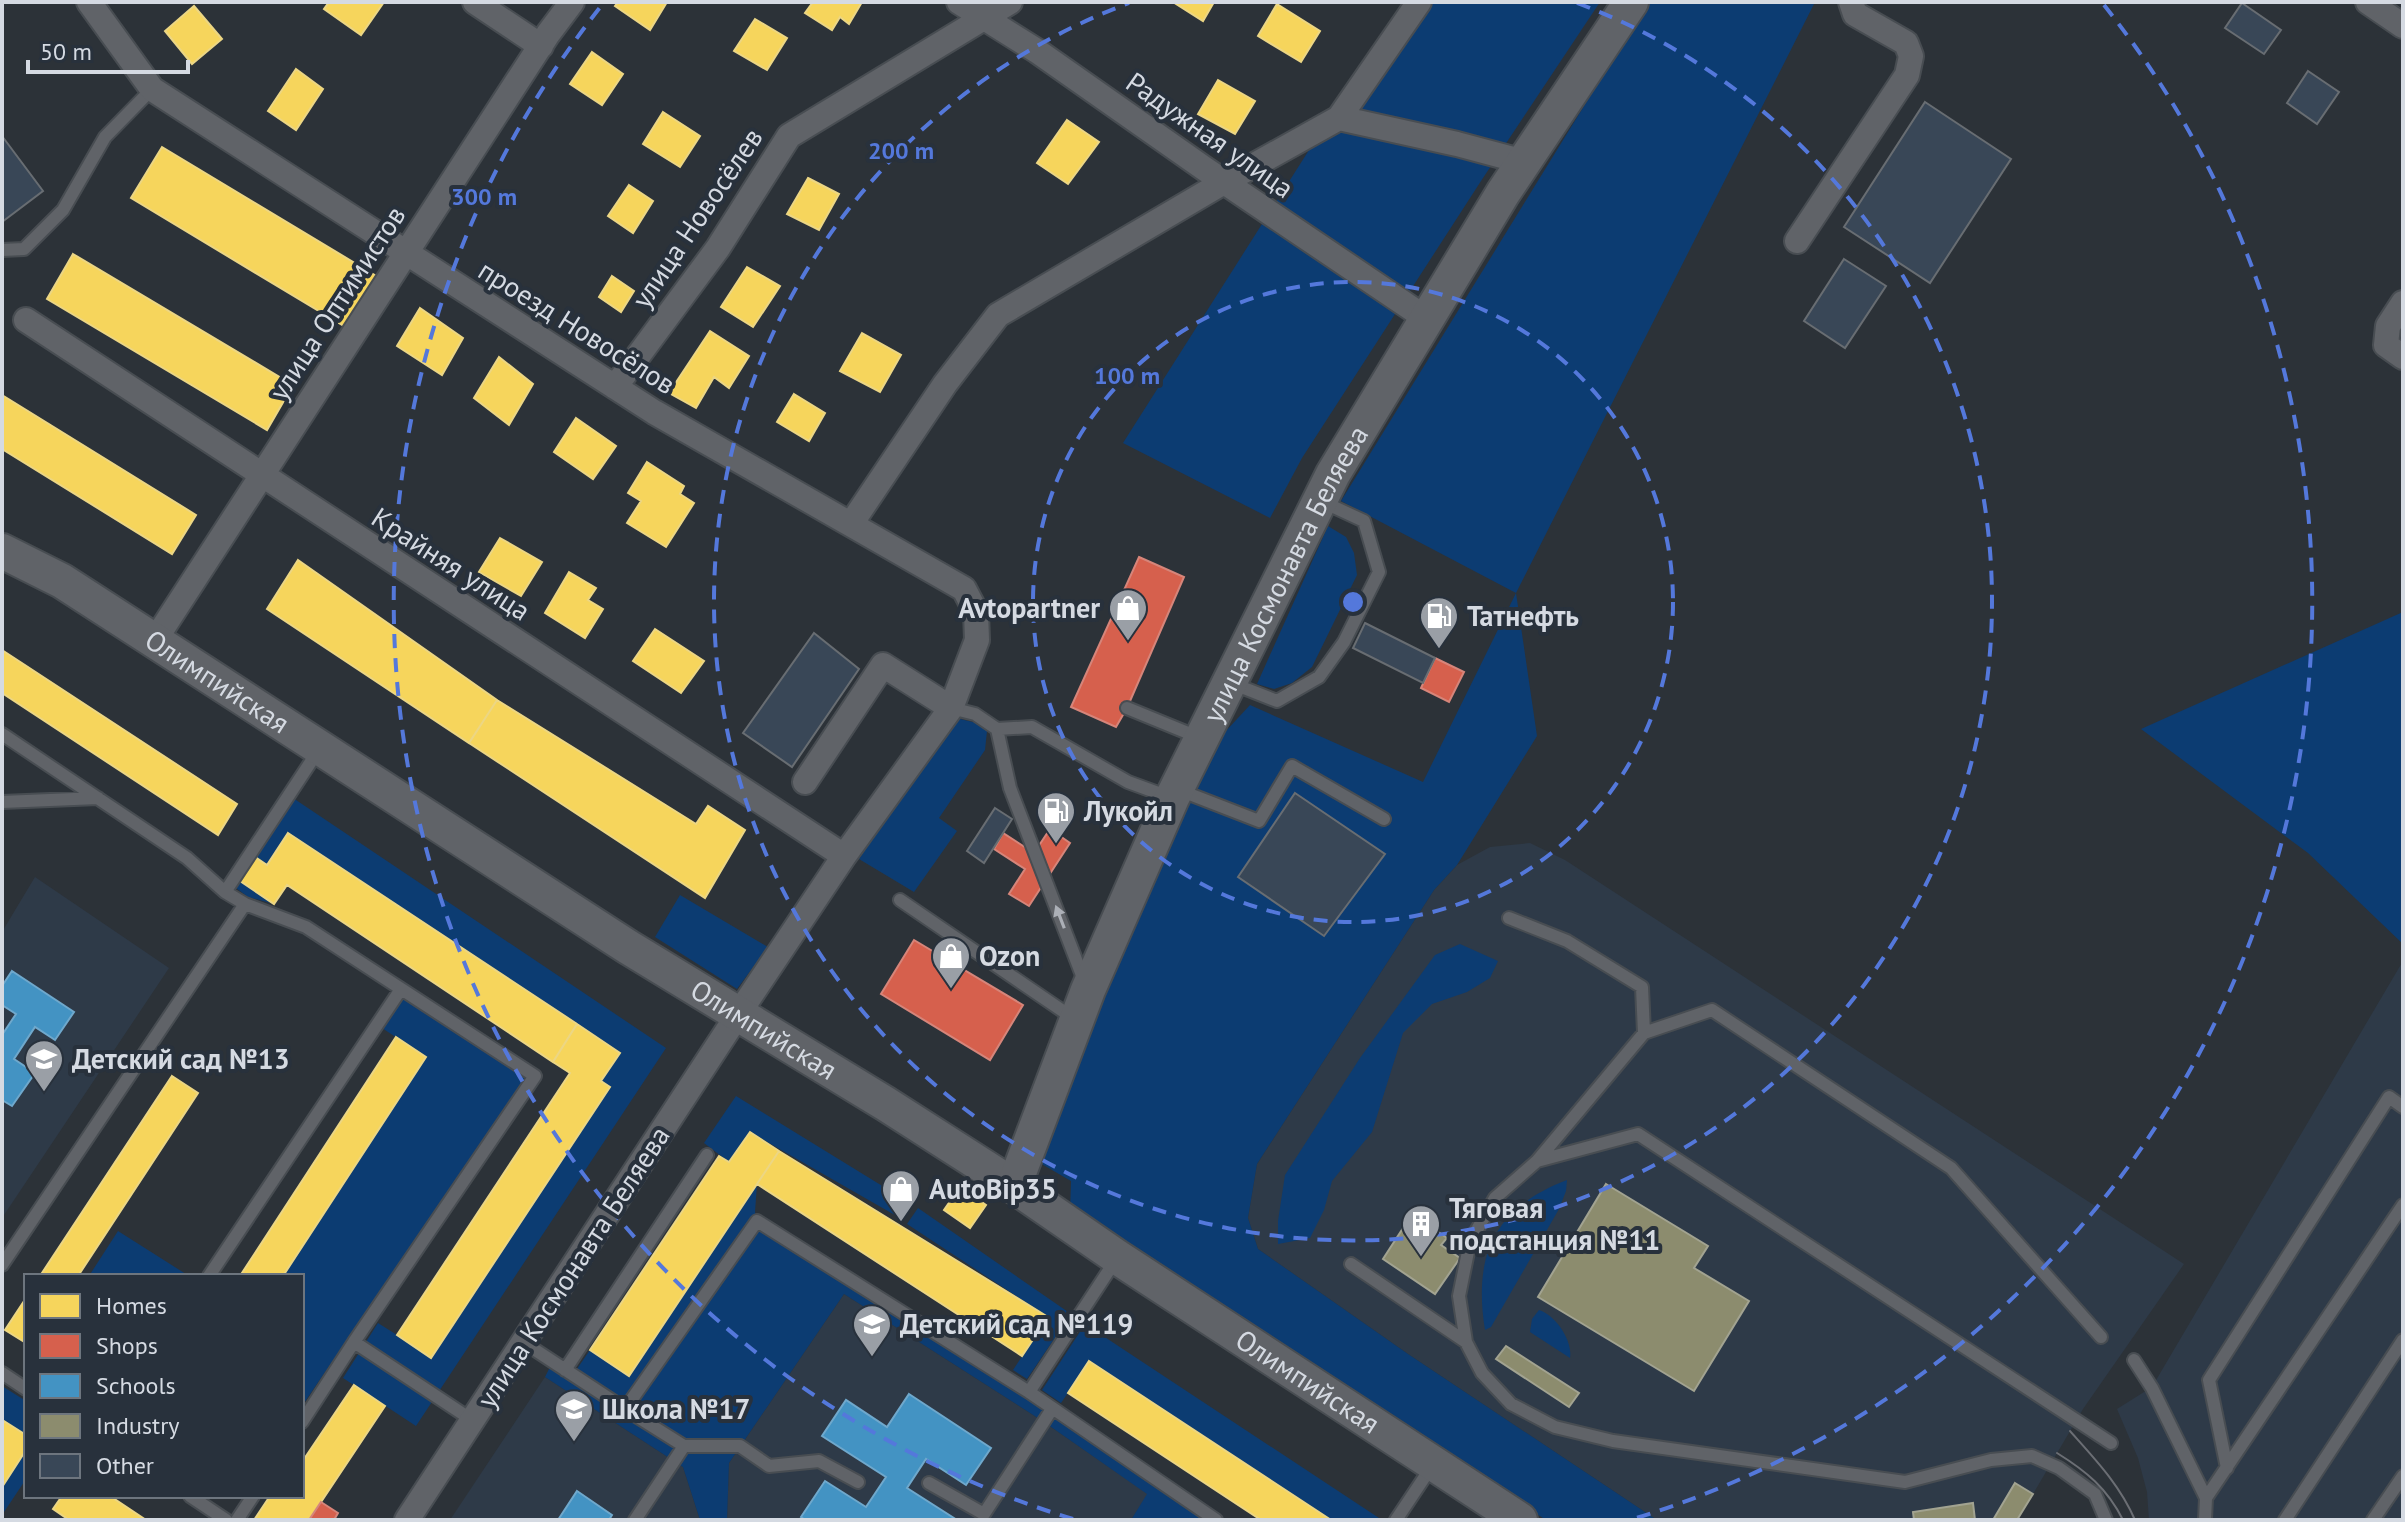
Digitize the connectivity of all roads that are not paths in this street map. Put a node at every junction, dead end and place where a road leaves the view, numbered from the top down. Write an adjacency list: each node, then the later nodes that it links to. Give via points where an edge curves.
1 (89, 2): 13 (street, проезд Новосёлов)
2 (475, 2): 12 (street)
3 (572, 2): 12 (street, улица Оптимистов)
4 (959, 2): 10 (street, Радужная улица)
5 (1010, 2): 10 (street, улица Новосёлев)
6 (1419, 2): 14 (street)
7 (1631, 2): 15 (main road, улица Космонавта Беляева)
8 (1851, 2): 17 (street, via 1855,14 1906,43 1911,56 1907,75)
9 (2368, 2): 11 (street)
10 (985, 18): 16 (street, Радужная улица); 24 (street, улица Новосёлев, via 789,136 718,248)
11 (2403, 26)
12 (541, 46): 19 (street, улица Оптимистов)
13 (152, 89): 18 (lane, via 105,137 63,210 24,249); 19 (street, проезд Новосёлов)
14 (1339, 118): 15 (street); 16 (street)
15 (1524, 162): 21 (main road, улица Космонавта Беляева)
16 (1224, 182): 21 (street, Радужная улица); 27 (street, via 998,315)
17 (1797, 241)
18 (2, 250)
19 (405, 254): 24 (street, проезд Новосёлов); 25 (street, улица Оптимистов)
20 (2403, 303): 23 (street, via 2388,326 2386,345)
21 (1427, 319): 26 (main road, улица Космонавта Беляева)
22 (26, 320): 25 (street, Крайняя улица)
23 (2403, 357)
24 (615, 387): 27 (street, проезд Новосёлов)
25 (260, 476): 29 (street, улица Оптимистов); 42 (street, Крайняя улица)
26 (1320, 501): 30 (main road, улица Космонавта Беляева); 30 (lane, via 1364,521 1379,572 1344,642 1319,677 1277,701)
27 (851, 524): 31 (street, проезд Новосёлов, via 964,589 976,612 977,640)
28 (2, 551): 29 (main road, Олимпийская, via 62,581)
29 (155, 640): 35 (main road, Олимпийская)
30 (1231, 683): 36 (main road, улица Космонавта Беляева)
31 (951, 708): 33 (lane, via 975,714); 37 (street, via 883,665); 42 (street, проезд Новосёлов)
32 (1127, 708): 36 (lane, via 1188,733)
33 (997, 729): 38 (lane, via 1032,727 1128,782); 48 (lane, one-way to 33, via 1010,788)
34 (2, 734): 39 (lane)
35 (320, 747): 43 (lane); 49 (main road, Олимпийская)
36 (1196, 750): 38 (main road, улица Космонавта Беляева)
37 (805, 782)
38 (1174, 793): 41 (lane, via 1259,821 1292,766); 48 (main road, улица Космонавта Беляева)
39 (98, 798): 40 (lane); 43 (lane, via 187,858)
40 (2, 802)
41 (1384, 819)
42 (844, 856): 49 (street, улица Космонавта Беляева)
43 (225, 892): 45 (lane)
44 (900, 900): 48 (lane)
45 (245, 904): 47 (lane, via 306,927); 58 (lane)
46 (1509, 918): 50 (lane, via 1567,941 1642,987)
47 (401, 989): 59 (lane); 62 (lane, via 535,1076)
48 (1082, 1005): 54 (main road, улица Космонавта Беляева)
49 (739, 1013): 54 (main road, Олимпийская); 63 (street, улица Космонавта Беляева)
50 (1644, 1033): 53 (lane); 60 (lane, via 1712,1010 1951,1168)
51 (2403, 1107): 77 (lane, via 2389,1097 2209,1380)
52 (707, 1155): 66 (lane)
53 (1537, 1161): 64 (lane, via 1495,1198 1470,1242 1459,1296); 74 (lane, via 1638,1134)
54 (1014, 1186): 56 (main road, Олимпийская)
55 (2403, 1205): 77 (lane)
56 (1117, 1257): 69 (lane); 76 (main road, Олимпийская)
57 (1351, 1264): 64 (lane)
58 (2, 1265)
59 (210, 1274)
60 (2101, 1337)
61 (2403, 1340): 93 (lane)
62 (354, 1342): 72 (lane); 73 (lane)
63 (523, 1342): 66 (lane); 73 (street, улица Космонавта Беляева)
64 (1466, 1342): 91 (lane, via 1482,1373 1511,1404 1555,1427 1613,1441 1905,1482 1991,1460 2032,1456 2095,1494)
65 (2134, 1360): 83 (lane)
66 (565, 1370): 70 (lane)
67 (2, 1373): 68 (lane)
68 (24, 1388)
69 (1029, 1392): 70 (lane, via 757,1221); 71 (lane)
70 (625, 1409): 75 (lane)
71 (1052, 1409): 80 (lane, via 984,1514); 88 (lane)
72 (304, 1419)
73 (472, 1420): 86 (street, улица Космонавта Беляева)
74 (2111, 1443)
75 (684, 1446): 79 (lane, via 740,1446 769,1466 819,1461); 87 (lane)
76 (1433, 1464): 89 (lane); 90 (main road, Олимпийская)
77 (2227, 1468): 83 (lane)
78 (2403, 1476): 94 (lane)
79 (858, 1482)
80 (929, 1483)
81 (193, 1498): 84 (lane)
82 (252, 1498): 85 (lane)
83 (2206, 1498): 92 (lane)
84 (226, 1520)
85 (237, 1520)
86 (407, 1520)
87 (635, 1520)
88 (1216, 1520)
89 (1396, 1520)
90 (1520, 1520)
91 (2106, 1520)
92 (2205, 1520)
93 (2285, 1520)
94 (2373, 1520)

